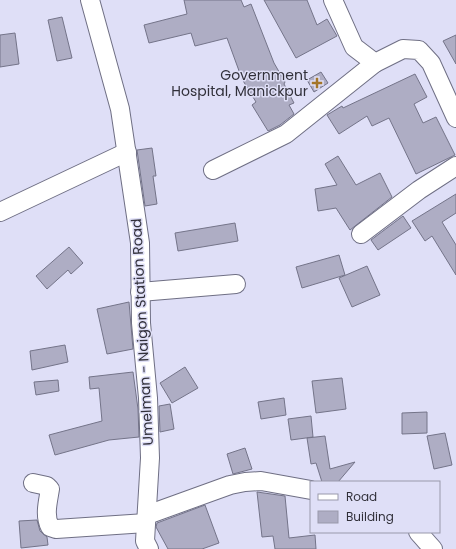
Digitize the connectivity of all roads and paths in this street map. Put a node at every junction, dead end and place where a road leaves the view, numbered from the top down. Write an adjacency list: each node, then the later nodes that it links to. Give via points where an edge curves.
1 (90, 0): 5 (street, Umelman - Naigon Station Road, via 120,108)
2 (332, 0): 3 (street, via 354,47)
3 (376, 63): 4 (street, via 403,49 419,50 431,63); 7 (street, via 286,134)
4 (456, 118)
5 (127, 152): 8 (street); 11 (street, Umelman - Naigon Station Road, via 140,243)
6 (456, 166): 9 (street, via 419,190)
7 (213, 170)
8 (0, 212)
9 (361, 234)
10 (236, 284): 11 (street)
11 (140, 292): 14 (street, Umelman - Naigon Station Road, via 150,458)
12 (33, 483): 14 (street, via 48,486 50,489 48,522 50,527 56,529)
13 (310, 490): 14 (street, via 261,481 245,482 230,485)
14 (146, 519): 16 (street, Umelman - Naigon Station Road, via 145,541)
15 (419, 533): 17 (street)
16 (149, 549)
17 (433, 549)

